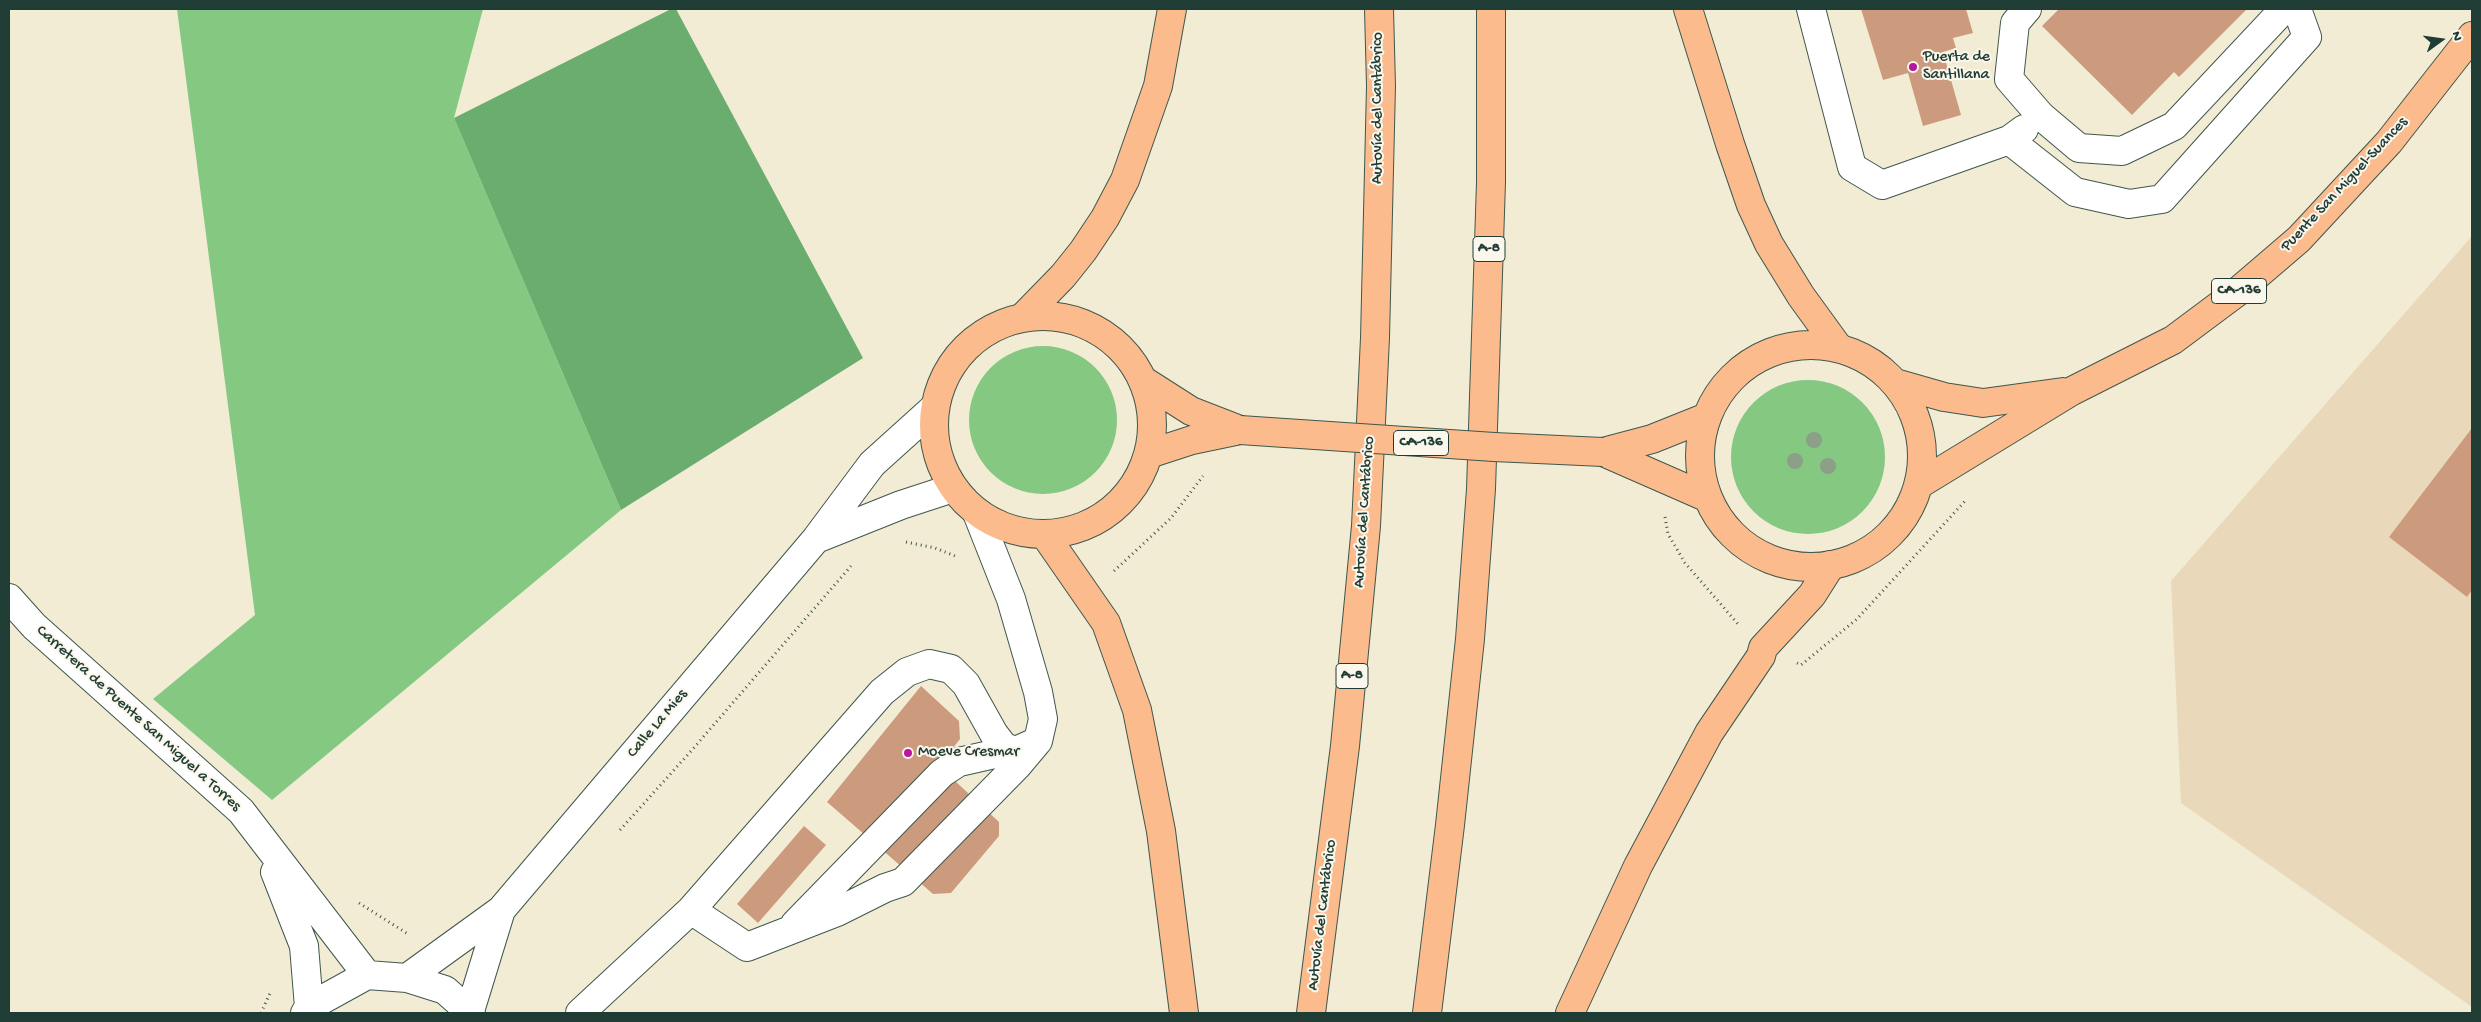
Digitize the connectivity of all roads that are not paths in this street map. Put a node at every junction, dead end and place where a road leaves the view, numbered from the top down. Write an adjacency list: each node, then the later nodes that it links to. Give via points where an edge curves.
1 (1172, 9): 14 (main road, via 1158,86 1125,180 1083,251)
2 (1379, 9): 43 (main road, Autovía del Cantábrico / A-8, via 1378,243 1366,526 1346,746)
3 (1491, 9): 44 (main road, A-8, via 1491,182 1481,489 1470,639)
4 (1688, 9): 15 (main road, via 1751,205 1769,244)
5 (1811, 9): 11 (street, via 1852,167 1882,185)
6 (2027, 9): 10 (street, via 2015,23 2009,79)
7 (2284, 9): 12 (street, via 2174,126 2122,150)
8 (2297, 9): 13 (street, via 2307,37 2162,199 2129,204)
9 (2472, 36): 18 (main road, Puente San Miguel-Suances / CA-136, via 2389,142 2299,239 2236,293 2173,340)
10 (2041, 116): 11 (street); 12 (street, via 2079,148)
11 (2009, 140): 13 (street)
12 (2092, 149): 13 (street)
13 (2075, 192)
14 (1024, 316): 16 (main road, via 1060,316 1095,328 1124,350); 19 (main road, via 991,327 964,347 944,375)
15 (1838, 348): 17 (main road, via 1869,361); 20 (main road, via 1805,344 1774,350 1745,366 1722,388)
16 (1144, 381): 21 (main road, via 1191,411); 23 (main road, via 1153,418)
17 (1895, 383): 18 (main road, Puente San Miguel-Suances, via 1944,398 1983,403); 24 (main road, via 1914,414 1922,449)
18 (2072, 391): 24 (main road, Puente San Miguel-Suances)
19 (934, 408): 25 (main road, via 936,450); 29 (street, Calle La Mies, via 872,464)
20 (1707, 417): 22 (main road, via 1652,439); 26 (main road, via 1700,444 1700,472)
21 (1240, 430): 22 (main road, CA-136, bridge); 23 (main road, via 1192,440)
22 (1603, 452): 26 (main road)
23 (1149, 454): 28 (main road, via 1134,487 1110,512 1079,529)
24 (1918, 485): 30 (main road, via 1906,514 1886,538 1861,555)
25 (953, 488): 27 (main road); 29 (street, Calle La Mies)
26 (1708, 498): 30 (main road, via 1724,524 1745,546 1772,560 1801,567)
27 (977, 513): 28 (main road, via 1009,530); 32 (street, via 1011,599 1038,692 1043,719)
28 (1045, 535): 42 (main road, via 1106,624 1137,710 1162,841)
29 (816, 539): 34 (street, Calle La Mies)
30 (1831, 565): 45 (main road, via 1812,596 1763,648 1761,656 1709,733 1638,866)
31 (9, 598): 33 (street, Carretera de Puente San Miguel a Torres, via 34,626 240,811)
32 (1027, 746): 35 (street, via 1004,747 966,684 951,669 929,664 907,672 882,692); 36 (street, via 959,762 942,773); 36 (street, via 1017,766 903,882 837,912)
33 (264, 842): 37 (street, Carretera de Puente San Miguel a Torres); 39 (street, Carretera de Puente San Miguel a Torres, via 304,946)
34 (501, 910): 38 (street, Calle La Mies); 40 (street, Calle La Mies)
35 (690, 910): 36 (street, via 747,947); 41 (street)
36 (790, 928)
37 (367, 975): 38 (street); 39 (street)
38 (407, 978): 40 (street, via 445,990)
39 (307, 1010)
40 (470, 1012)
41 (580, 1013)
42 (1184, 1013)
43 (1311, 1013)
44 (1427, 1013)
45 (1570, 1013)

